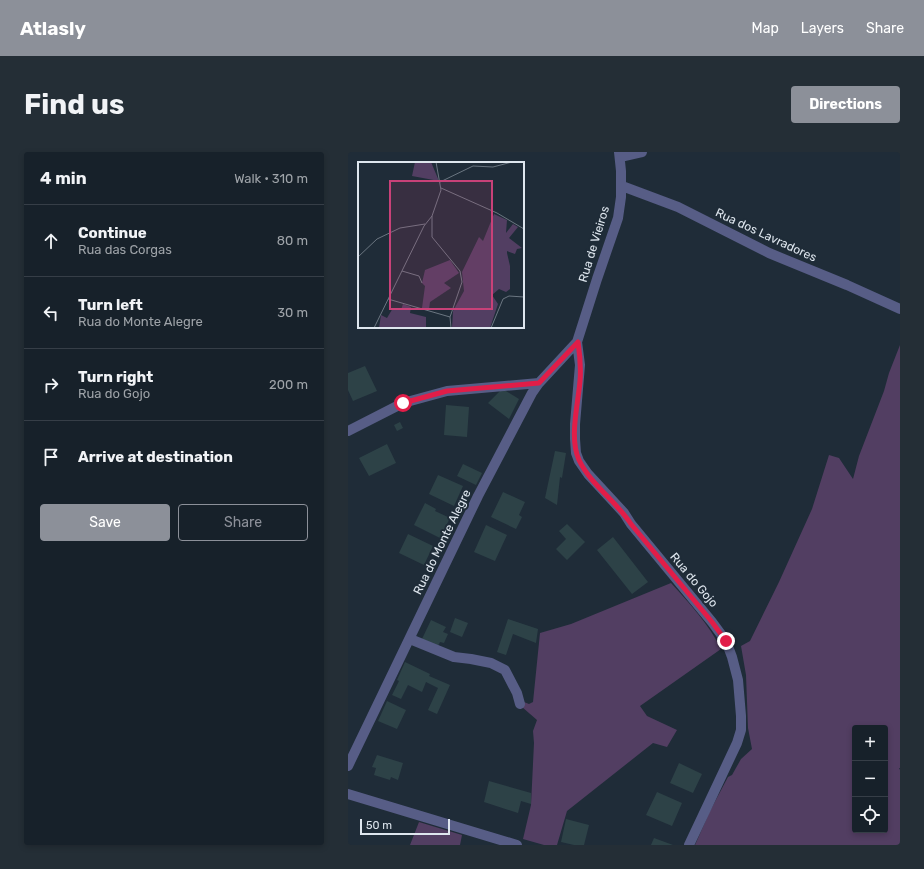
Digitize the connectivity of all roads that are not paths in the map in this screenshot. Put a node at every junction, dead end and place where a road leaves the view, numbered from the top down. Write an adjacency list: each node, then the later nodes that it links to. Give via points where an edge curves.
1 (642, 152): 2 (street)
2 (620, 155): 3 (street, Rua de Vieiros)
3 (622, 186): 4 (street, Rua dos Lavradores, via 678,207 769,253); 5 (street, Rua de Vieiros, via 618,218)
4 (900, 309)
5 (578, 342): 6 (street, Rua do Monte Alegre); 13 (street, Rua do Gojo, via 580,365 576,453 588,474 624,513 726,641 738,680 741,730)
6 (539, 383): 7 (street, via 447,391 403,403); 8 (street, Rua do Monte Alegre, via 478,496)
7 (348, 431)
8 (410, 639): 9 (street, via 454,657 491,663 504,670 517,692); 10 (street, Rua do Monte Alegre)
9 (520, 704)
10 (348, 766)
11 (348, 794): 12 (street)
12 (517, 845)
13 (689, 845)

